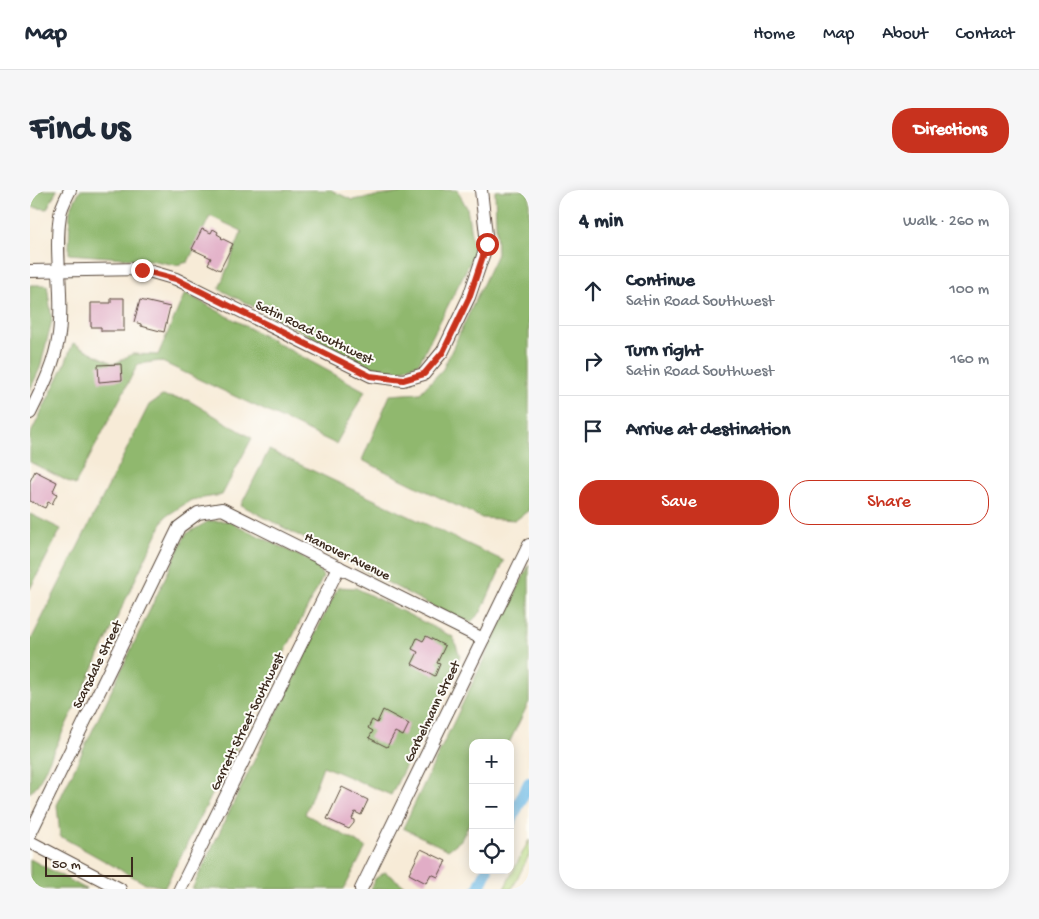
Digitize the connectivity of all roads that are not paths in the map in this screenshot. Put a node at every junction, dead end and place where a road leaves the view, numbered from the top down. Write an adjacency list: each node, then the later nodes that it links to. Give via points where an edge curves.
1 (70, 190): 4 (street, via 60,213)
2 (481, 190): 4 (street, Satin Road Southwest, via 487,244 469,298 443,352 424,374 403,380 370,376 176,279 142,270)
3 (30, 271): 4 (street, Satin Road Southwest)
4 (60, 271): 5 (street, via 59,334 51,370)
5 (30, 413)
6 (198, 513): 8 (street, Hanover Avenue, via 222,509); 10 (street, Scarsdale Street, via 179,528)
7 (529, 545): 9 (street, Garbelmann Street)
8 (339, 567): 9 (street, Hanover Avenue); 13 (street, Garrett Street Southwest)
9 (483, 639): 14 (street, Garbelmann Street)
10 (30, 834)
11 (30, 842): 12 (street)
12 (120, 889)
13 (180, 889)
14 (361, 889)

